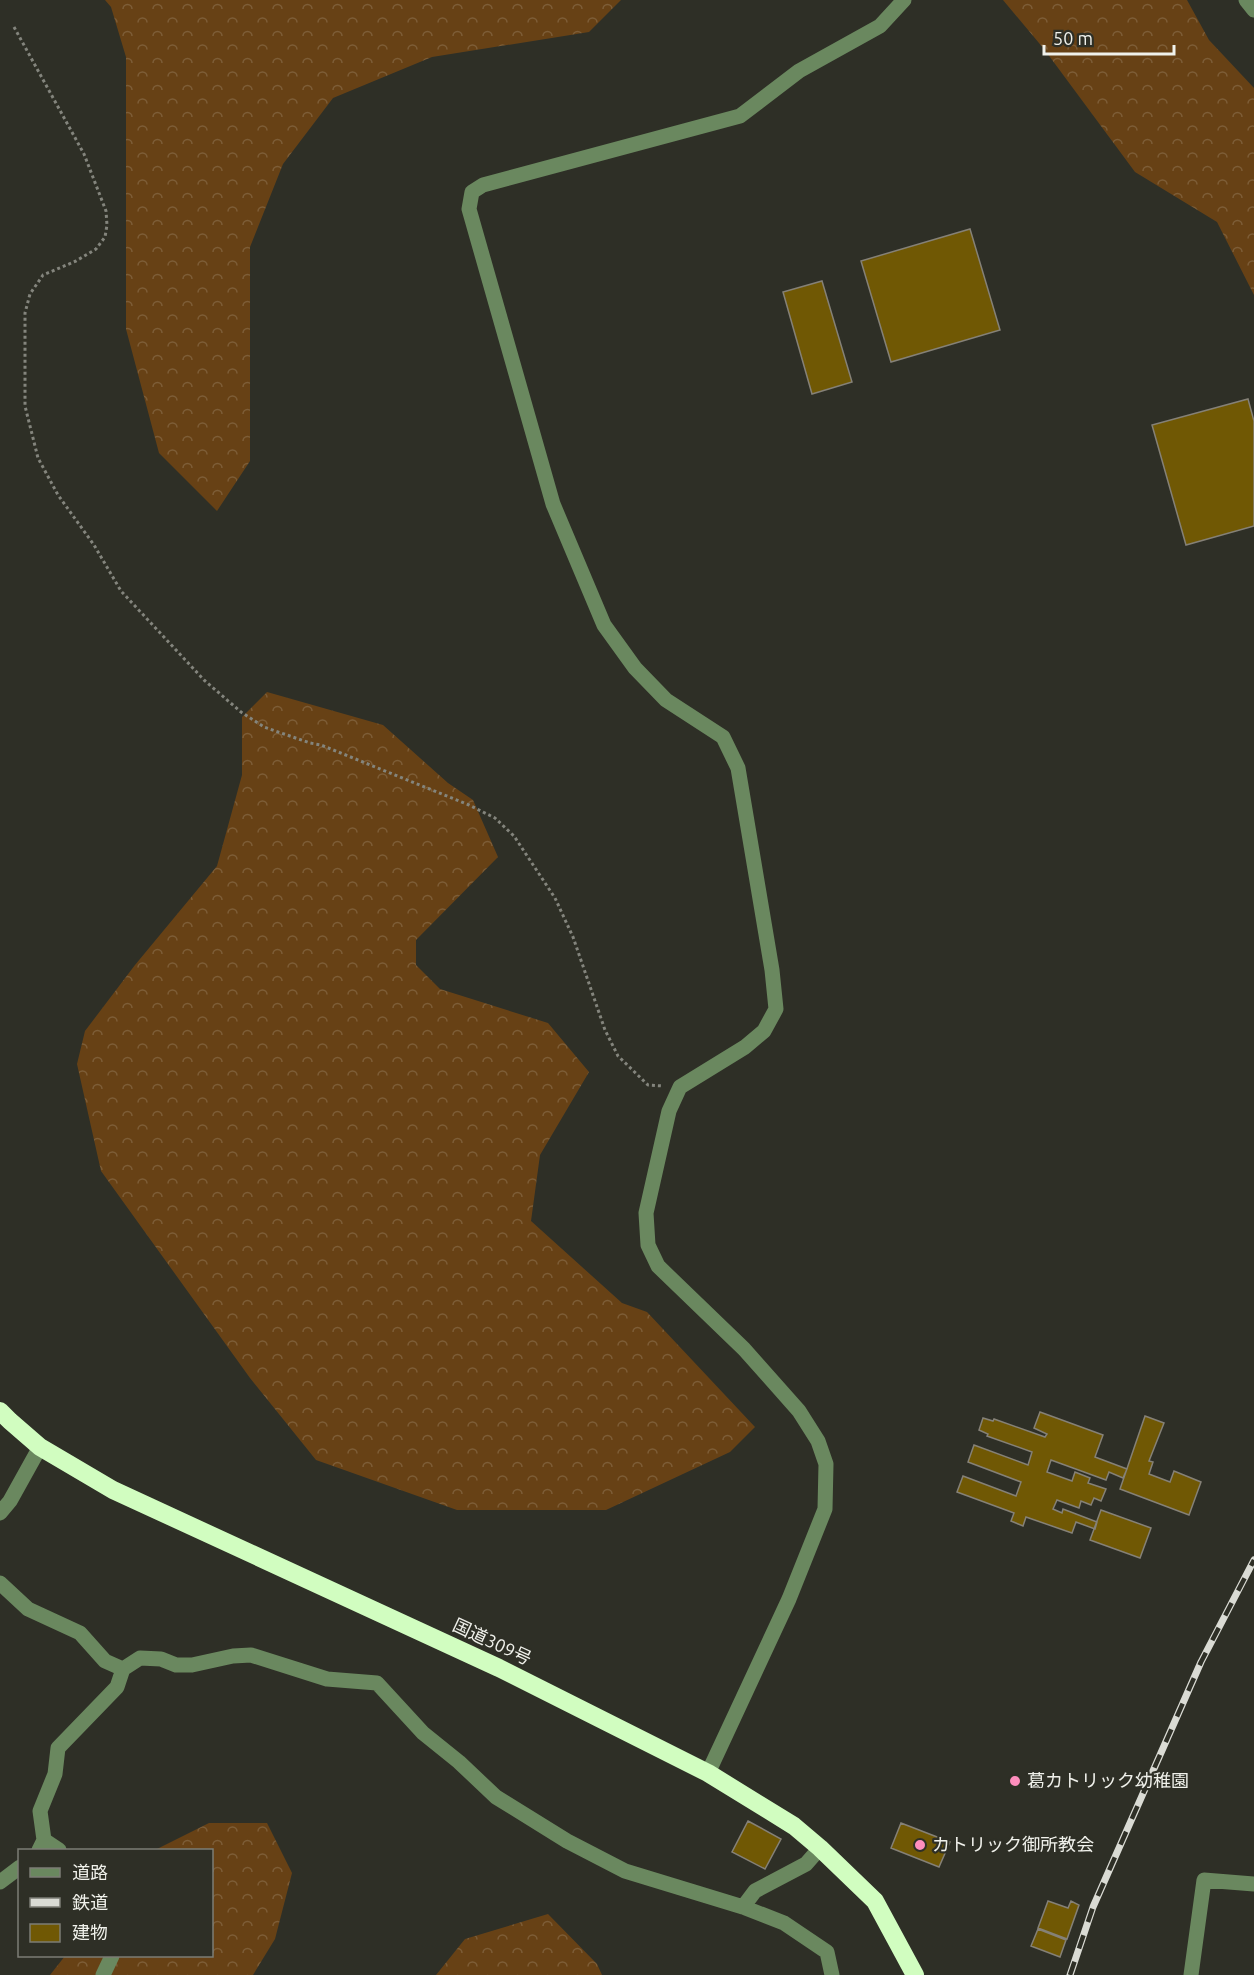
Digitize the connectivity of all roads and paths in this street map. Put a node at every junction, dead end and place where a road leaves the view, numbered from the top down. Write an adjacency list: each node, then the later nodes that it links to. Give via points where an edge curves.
1 (904, 0): 5 (street, via 880,26 800,71 740,116 483,185 472,192 469,209 553,504 604,625 635,668 666,700 723,737 738,768 776,1009 764,1031 746,1047)
2 (1246, 0): 3 (street)
3 (1254, 10)
4 (14, 27): 5 (path, via 84,154 106,211 105,237 96,249 43,275 30,294 25,313 25,405 38,458 58,495 121,591 204,680 241,712 264,727 321,745 469,806 495,818 508,830 555,898 618,1056 648,1085)
5 (680, 1087): 11 (street, via 669,1111 646,1213 648,1245 658,1266 744,1349 800,1411 818,1441 827,1482 825,1509 789,1599)
6 (0, 1411): 7 (highway, 国道309号)
7 (40, 1447): 8 (street); 11 (highway, 国道309号, via 113,1490 499,1668)
8 (0, 1513)
9 (0, 1583): 10 (street, via 28,1609 80,1633 105,1661)
10 (123, 1669): 12 (street, via 117,1687 58,1748 55,1773 40,1811); 17 (street, via 140,1658 192,1665 251,1655 327,1679 377,1683 423,1733 496,1797 567,1841 625,1871)
11 (708, 1773): 13 (highway, 国道309号, via 794,1826)
12 (42, 1845)
13 (820, 1848): 17 (street, via 806,1864 755,1892); 21 (highway, 国道309号, via 874,1901)
14 (18, 1868): 15 (street)
15 (0, 1882)
16 (1254, 1884): 22 (street, via 1204,1880)
17 (743, 1907): 20 (street, via 784,1923 827,1952)
18 (112, 1957): 19 (street)
19 (103, 1975)
20 (832, 1975)
21 (915, 1975)
22 (1191, 1975)

